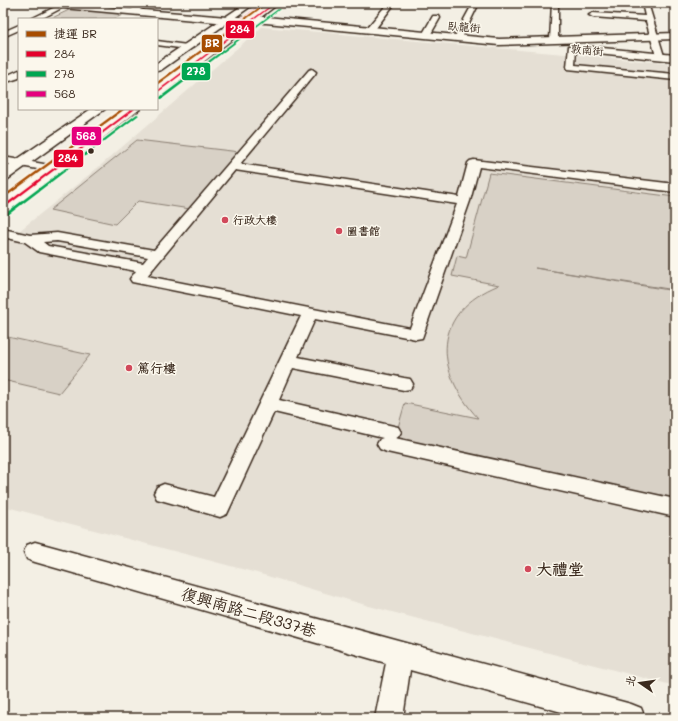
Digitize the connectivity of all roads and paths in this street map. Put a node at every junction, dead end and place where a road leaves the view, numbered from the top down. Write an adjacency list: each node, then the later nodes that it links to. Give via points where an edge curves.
1 (147, 3): 11 (lane)
2 (251, 3): 18 (street)
3 (275, 3): 19 (street)
4 (392, 3): 22 (lane)
5 (476, 3): 27 (lane)
6 (555, 3): 28 (lane)
7 (645, 3): 17 (lane)
8 (50, 4): 9 (lane)
9 (66, 4): 11 (street, 臥龍街); 14 (lane)
10 (622, 7): 13 (lane)
11 (132, 11): 15 (street); 18 (street, 臥龍街)
12 (593, 15): 13 (lane)
13 (624, 17): 17 (lane); 21 (lane)
14 (37, 18)
15 (120, 18)
16 (436, 18): 24 (lane)
17 (650, 19): 25 (lane)
18 (227, 20): 19 (street, 臥龍街); 31 (street)
19 (252, 20): 22 (street, 臥龍街); 38 (street)
20 (18, 28): 23 (lane)
21 (627, 28)
22 (370, 30): 24 (street, 臥龍街)
23 (3, 35)
24 (426, 35): 27 (street, 臥龍街)
25 (654, 36): 26 (street, 臥龍街); 28 (street, 臥龍街); 33 (lane)
26 (675, 36)
27 (458, 38): 29 (street, 臥龍街)
28 (554, 40): 29 (street, 臥龍街)
29 (499, 42): 32 (street, 敦南街)
30 (158, 43): 31 (lane)
31 (187, 47): 35 (street)
32 (572, 48): 33 (street, 敦南街); 37 (lane, via 571,67)
33 (660, 56): 34 (street, 敦南街)
34 (675, 58)
35 (158, 67)
36 (312, 72): 43 (lane)
37 (675, 77)
38 (158, 91)
39 (97, 110): 42 (street)
40 (133, 110): 44 (street)
41 (3, 160): 42 (lane)
42 (21, 163): 44 (lane); 46 (street)
43 (232, 166): 45 (lane); 53 (lane)
44 (55, 169): 50 (street)
45 (291, 175): 48 (lane, via 302,180); 49 (lane)
46 (3, 176)
47 (675, 188): 49 (lane, via 474,164)
48 (365, 189)
49 (464, 201): 57 (lane, via 416,334)
50 (3, 208)
51 (3, 233): 52 (lane)
52 (30, 239): 53 (lane, via 57,237); 54 (lane, via 44,249)
53 (157, 255): 54 (lane)
54 (146, 268): 55 (lane, via 137,279)
55 (216, 294): 56 (lane, via 256,293); 57 (lane)
56 (333, 308)
57 (310, 313): 58 (lane)
58 (287, 361): 59 (lane); 60 (lane)
59 (404, 384)
60 (268, 404): 61 (lane, via 220,508); 62 (lane, via 389,438)
61 (164, 493)
62 (675, 508)
63 (35, 552): 64 (lane, 復興南路二段337巷)
64 (400, 654): 65 (lane); 66 (lane, 復興南路二段337巷)
65 (389, 718)
66 (631, 718)

